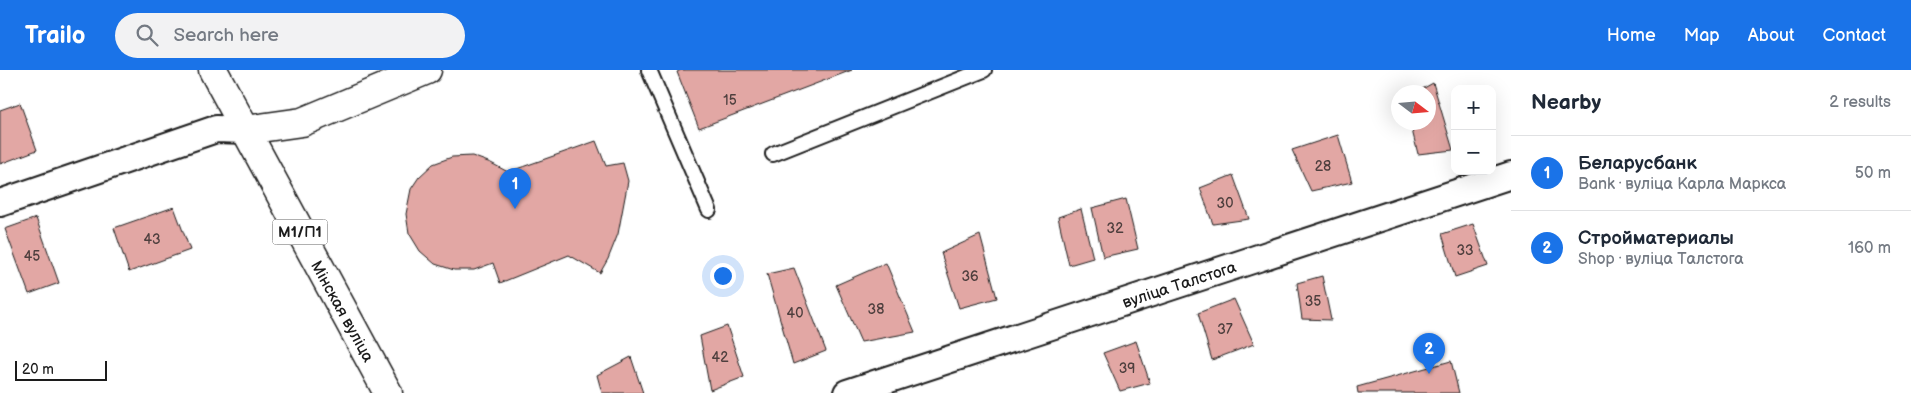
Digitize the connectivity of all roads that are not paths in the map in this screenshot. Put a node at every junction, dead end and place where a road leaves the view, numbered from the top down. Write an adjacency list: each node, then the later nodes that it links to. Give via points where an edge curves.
1 (213, 70): 5 (main road, Мінская вуліца / М1/П1)
2 (427, 70): 5 (main road, via 302,122)
3 (649, 70): 9 (lane)
4 (984, 70): 6 (lane)
5 (246, 130): 8 (street, via 216,129); 10 (main road, Мінская вуліца / М1/П1)
6 (773, 154)
7 (1511, 175): 11 (street, вуліца Талстога)
8 (0, 203)
9 (708, 210)
10 (388, 393)
11 (847, 393)

